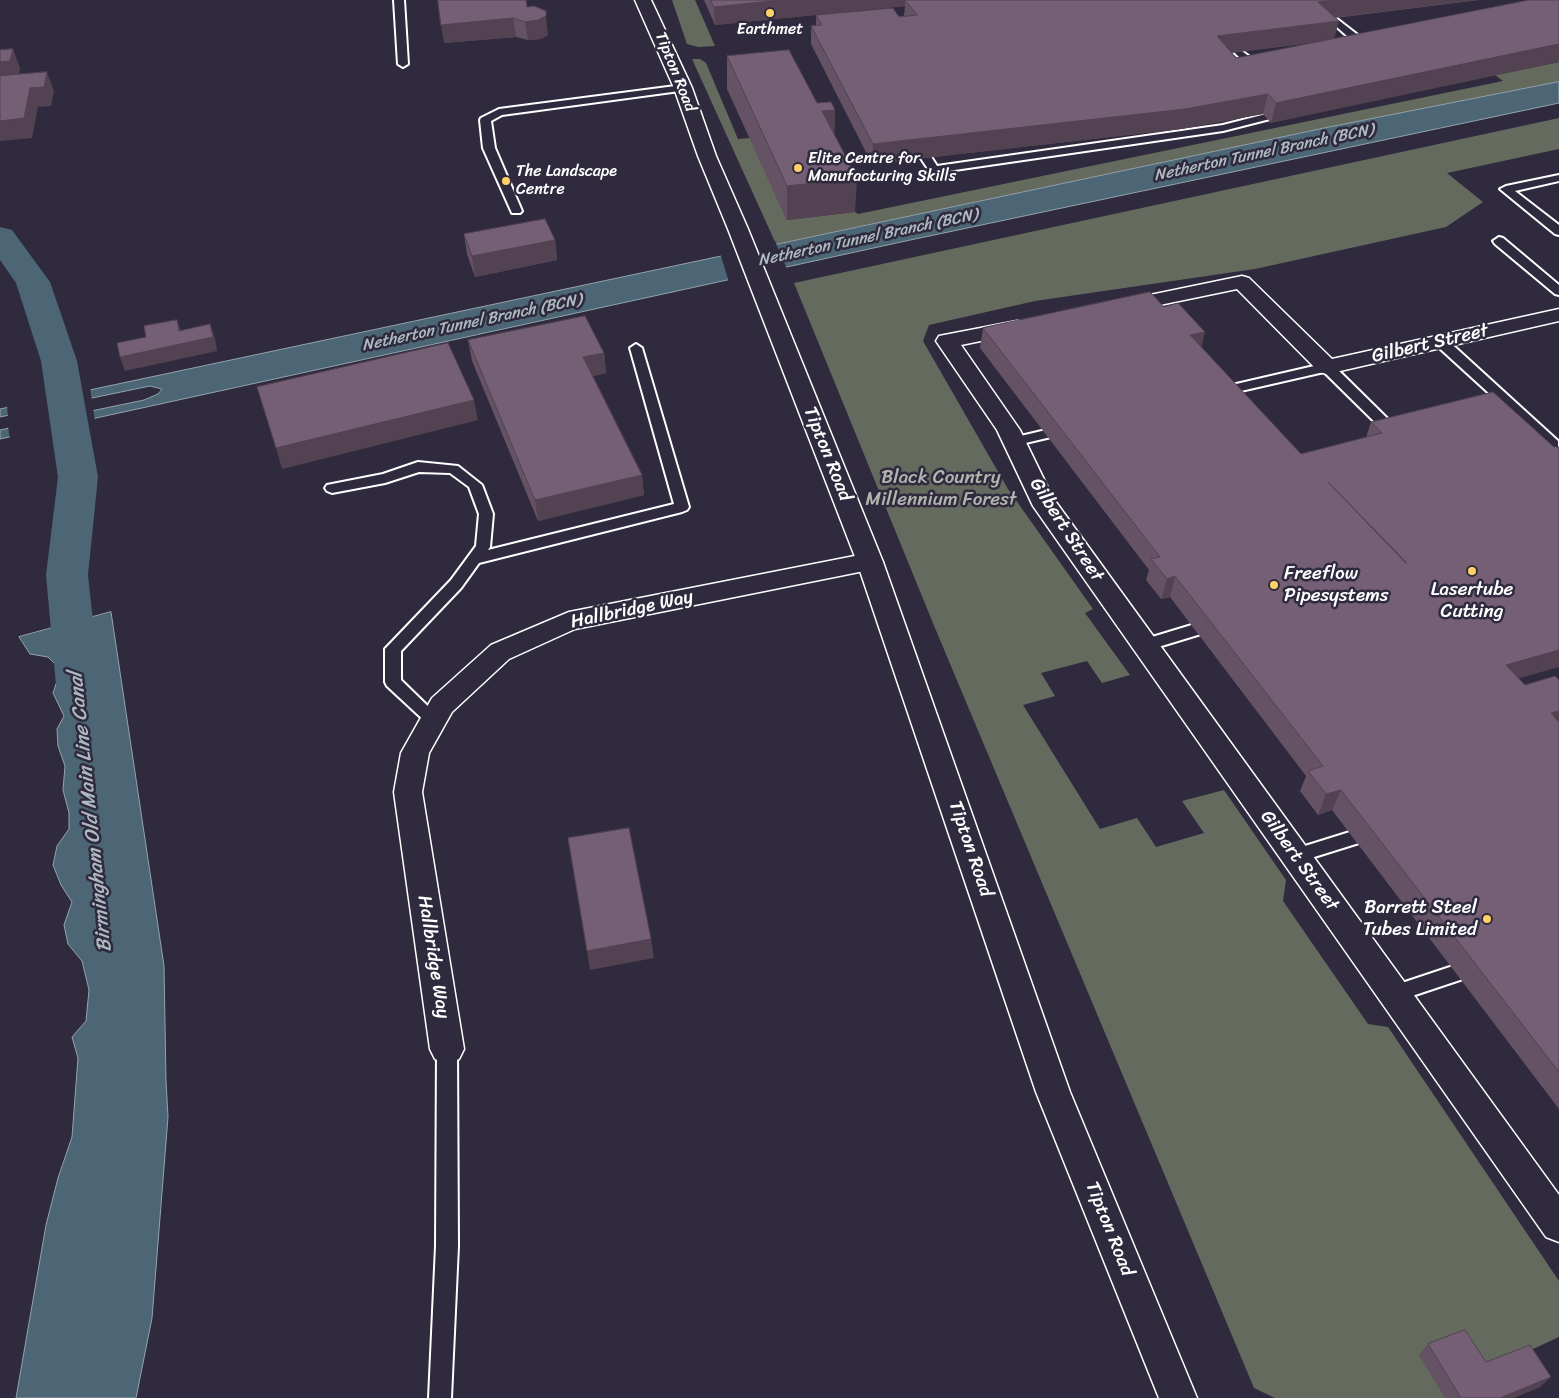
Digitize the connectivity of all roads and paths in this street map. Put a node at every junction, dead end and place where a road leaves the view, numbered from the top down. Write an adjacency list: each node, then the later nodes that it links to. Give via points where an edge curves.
1 (399, 0): 6 (lane)
2 (643, 0): 8 (street, Tipton Road)
3 (1332, 18): 4 (lane)
4 (1359, 41)
5 (1239, 52): 7 (lane, via 1254,62)
6 (403, 64)
7 (1258, 72)
8 (683, 88): 12 (lane, via 508,110 485,120 489,148); 29 (street, Tipton Road, via 707,156)
9 (1266, 117): 10 (lane, via 1223,128 1013,153 934,170)
10 (926, 158)
11 (1559, 178): 13 (lane, via 1506,189)
12 (516, 211)
13 (1559, 231)
14 (1499, 241): 15 (lane)
15 (1559, 291)
16 (1100, 311): 21 (street, via 1242,282)
17 (1559, 315): 19 (street, Gilbert Street)
18 (1042, 322): 25 (street, Gilbert Street, via 947,341)
19 (1440, 341): 21 (street, Gilbert Street); 26 (lane)
20 (636, 348): 28 (lane, via 682,506)
21 (1328, 367): 22 (lane); 24 (lane)
22 (1219, 392)
23 (1046, 434): 25 (lane)
24 (1396, 435)
25 (1013, 442): 31 (street, Gilbert Street, via 1042,500)
26 (1554, 444)
27 (332, 488): 28 (lane, via 385,478 418,467 453,469 475,485 486,514 483,546)
28 (474, 559): 32 (lane, via 456,584 393,649 392,682)
29 (870, 562): 32 (street, Hallbridge Way, via 569,622 500,652 442,705); 40 (street, Tipton Road, via 1054,1092)
30 (1195, 630): 31 (lane)
31 (1145, 645): 34 (street, Gilbert Street)
32 (434, 720): 37 (street, Hallbridge Way, via 415,753 408,792)
33 (1353, 838): 34 (lane)
34 (1295, 856): 36 (street, Gilbert Street)
35 (1456, 973): 36 (lane)
36 (1394, 994): 38 (street, Gilbert Street)
37 (447, 1049): 39 (lane, via 447,1246)
38 (1559, 1225)
39 (440, 1398)
40 (1178, 1398)

